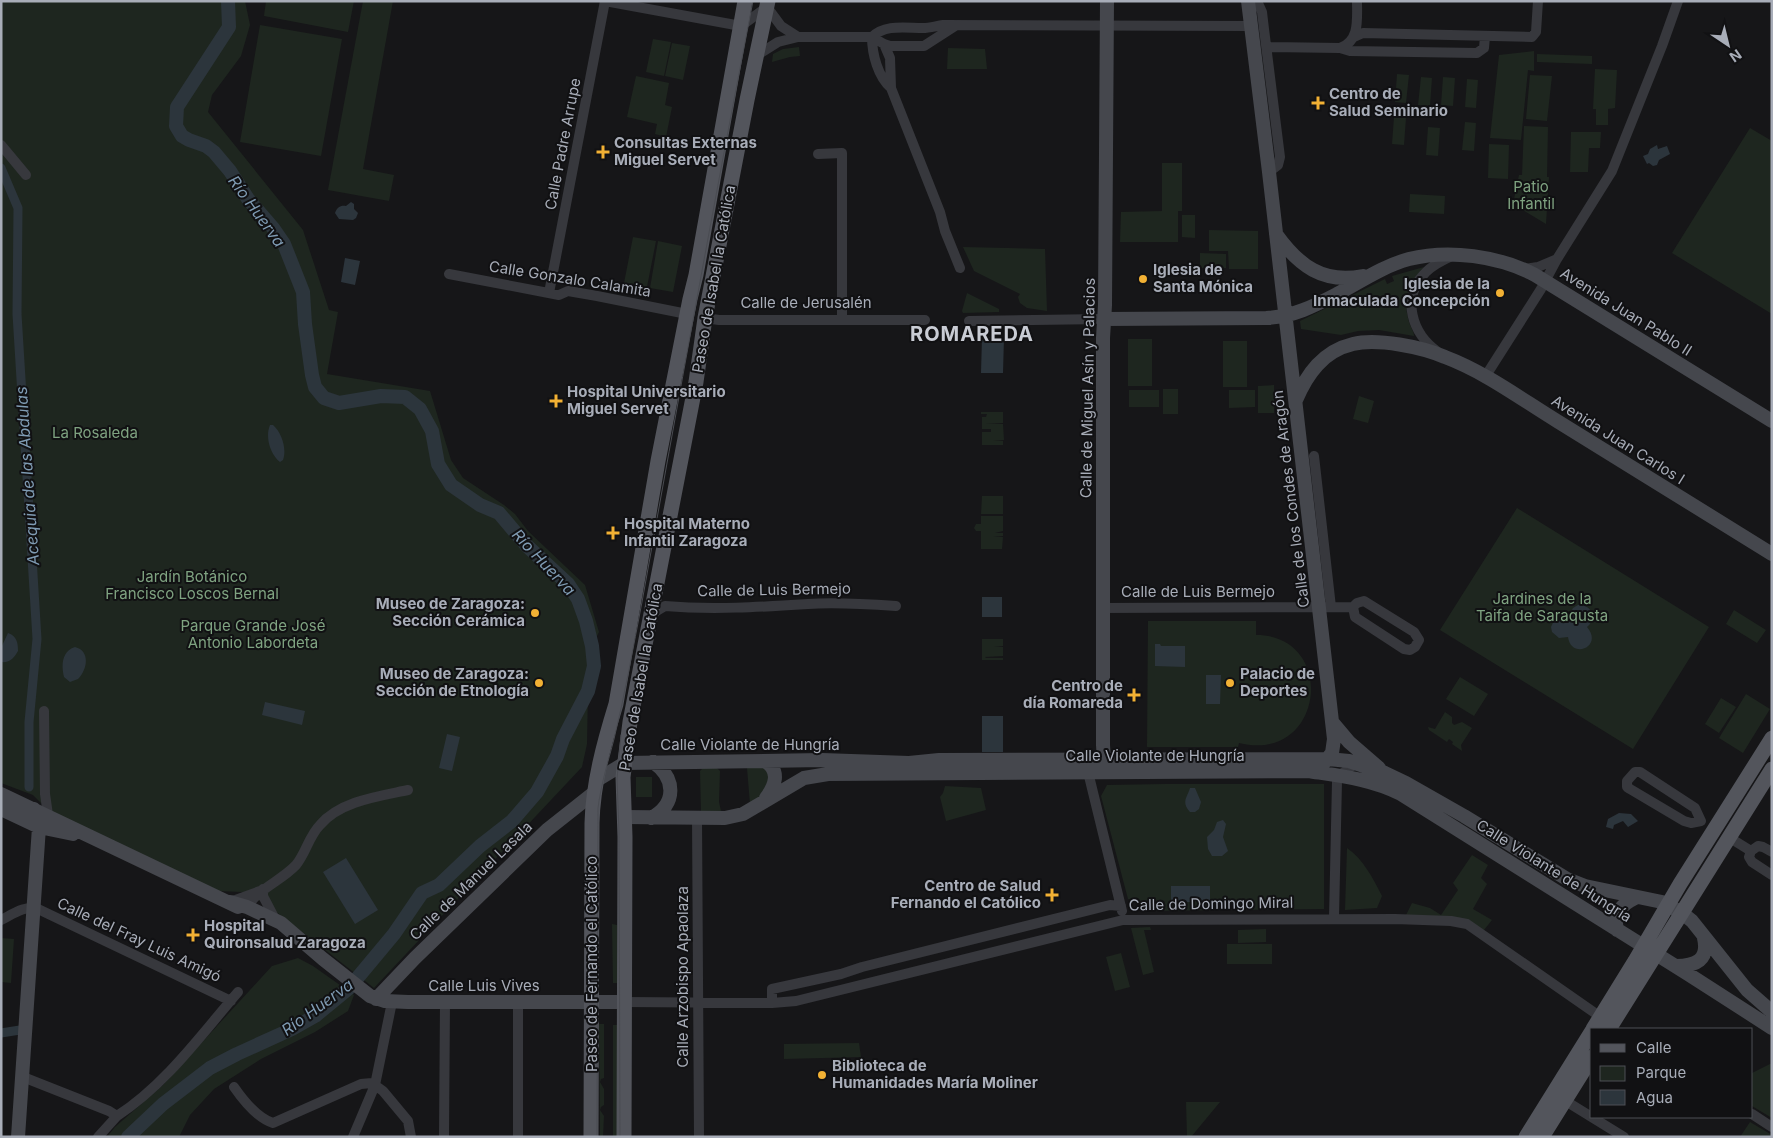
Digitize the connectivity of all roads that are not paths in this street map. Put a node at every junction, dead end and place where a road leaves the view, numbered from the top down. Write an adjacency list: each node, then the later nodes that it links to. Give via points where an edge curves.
1 (605, 1): 10 (street); 38 (street, Calle Padre Arrupe)
2 (745, 1): 10 (main road, Paseo de Isabel la Católica)
3 (1107, 1): 12 (main road, Calle de Miguel Asín y Palacios)
4 (1248, 1): 13 (main road, Calle de los Condes de Aragón)
5 (1257, 1): 20 (street, via 1262,12)
6 (1358, 1): 14 (street)
7 (1538, 1): 15 (street, via 1535,35)
8 (1678, 1): 32 (street, via 1612,171)
9 (768, 4): 10 (street); 16 (street, via 781,26); 23 (main road, Paseo de Isabel la Católica)
10 (741, 26): 39 (main road, Paseo de Isabel la Católica)
11 (955, 26): 12 (street); 17 (street, via 886,28); 19 (street, via 927,45)
12 (1107, 26): 13 (street); 42 (main road, Calle de Miguel Asín y Palacios)
13 (1251, 26): 28 (main road, Calle de los Condes de Aragón)
14 (1360, 33): 15 (street); 21 (street); 22 (street)
15 (1485, 36): 22 (street, via 1484,48 1477,54)
16 (798, 37): 17 (street); 23 (street, via 774,44)
17 (872, 37): 18 (street); 25 (street, via 876,60)
18 (884, 44): 19 (street); 24 (street)
19 (897, 46): 24 (street)
20 (1266, 47): 21 (street); 28 (street, via 1280,157 1278,165)
21 (1340, 48): 22 (street)
22 (1366, 51)
23 (756, 56): 41 (main road, Paseo de Isabel la Católica)
24 (890, 58): 25 (street)
25 (891, 88): 33 (street)
26 (1, 145): 29 (street)
27 (818, 154): 43 (street, via 842,153)
28 (1269, 172): 30 (main road, Calle de los Condes de Aragón)
29 (26, 175)
30 (1276, 234): 35 (main road, via 1298,260 1322,275 1346,278); 40 (main road, Calle de los Condes de Aragón)
31 (1454, 255): 34 (main road, Avenida Juan Pablo II, via 1492,260); 35 (main road, Avenida Juan Pablo II, via 1414,258); 46 (street, Avenida Juan Carlos I, via 1426,272 1413,293 1411,306 1415,325 1428,344)
32 (1557, 258): 34 (street, via 1545,265); 37 (street)
33 (960, 268)
34 (1524, 269): 37 (main road, Avenida Juan Pablo II)
35 (1376, 273): 40 (main road, Avenida Juan Pablo II)
36 (449, 274): 38 (street, Calle Gonzalo Calamita)
37 (1546, 281): 47 (street); 49 (main road, Avenida Juan Pablo II)
38 (549, 293): 39 (street, Calle Gonzalo Calamita, via 559,295 568,291)
39 (687, 314): 41 (main road, Calle de Jerusalén); 76 (main road, Paseo de Isabel la Católica, via 616,704)
40 (1286, 316): 42 (main road, Avenida Juan Pablo II); 48 (main road, Calle de los Condes de Aragón)
41 (705, 318): 43 (street, Calle de Jerusalén); 52 (main road, Paseo de Isabel la Católica)
42 (1104, 319): 45 (street); 56 (main road, Calle de Miguel Asín y Palacios)
43 (842, 320): 44 (street, Calle de Jerusalén)
44 (925, 320)
45 (969, 321)
46 (1445, 357): 47 (main road, Avenida Juan Carlos I); 48 (main road, Avenida Juan Carlos I, via 1385,344 1353,344 1320,362 1308,376)
47 (1485, 378): 51 (main road, Avenida Juan Carlos I)
48 (1296, 401): 55 (main road, Calle de los Condes de Aragón)
49 (1772, 421)
50 (1314, 456): 55 (street, Calle de los Condes de Aragón)
51 (1772, 554)
52 (656, 591): 53 (street); 58 (main road, Paseo de Isabel la Católica)
53 (665, 606): 54 (street, Calle de Luis Bermejo); 58 (street)
54 (896, 606)
55 (1325, 607): 56 (street, Calle de Luis Bermejo); 57 (street, Calle de Luis Bermejo); 60 (main road, Calle de los Condes de Aragón)
56 (1102, 608): 69 (main road, Calle de Miguel Asín y Palacios)
57 (1353, 608): 57 (street, Calle de Luis Bermejo, via 1358,620 1404,649 1410,650 1418,644 1414,632 1364,601)
58 (649, 619): 67 (main road, Paseo de Isabel la Católica)
59 (44, 711): 79 (street)
60 (1333, 723): 62 (main road, Calle de los Condes de Aragón, via 1334,745); 73 (main road, Calle Violante de Hungría, via 1352,746)
61 (1772, 738): 99 (main road)
62 (1328, 759): 68 (main road, Calle Violante de Hungría); 69 (main road, Calle Violante de Hungría); 71 (main road)
63 (1078, 760): 65 (main road, Calle Violante de Hungría); 69 (main road, Calle Violante de Hungría); 72 (street)
64 (765, 761): 65 (main road, Calle Violante de Hungría); 66 (main road, Calle Violante de Hungría); 80 (main road, via 773,769 776,780)
65 (852, 761): 75 (main road)
66 (653, 762): 67 (main road, Calle Violante de Hungría); 86 (main road, via 667,777 670,791 664,808)
67 (625, 763): 76 (main road, Calle Violante de Hungría); 84 (main road, Paseo de Isabel la Católica)
68 (1355, 764): 73 (main road, Calle Violante de Hungría); 74 (street)
69 (1107, 766): 71 (main road, Calle Violante de Hungría); 72 (main road, Calle Violante de Hungría)
70 (1772, 769): 90 (main road)
71 (1308, 771): 74 (main road, Calle Violante de Hungría)
72 (1088, 772): 75 (main road, Calle Violante de Hungría, via 848,773); 97 (street)
73 (1385, 773): 95 (main road, Calle Violante de Hungría, via 1464,816 1559,875 1585,886)
74 (1340, 775): 101 (street, via 1336,792); 105 (main road, Calle Violante de Hungría, via 1372,782 1400,794)
75 (804, 778): 80 (main road, Calle Violante de Hungría)
76 (596, 786): 111 (main road, Calle de Manuel Lasala); 116 (main road, Paseo de Fernando el Católico, via 592,823)
77 (408, 790): 94 (street, via 363,801 331,815 320,824 296,865)
78 (1, 794): 82 (main road)
79 (45, 794): 82 (street); 83 (street)
80 (766, 801): 85 (main road, Calle Violante de Hungría, via 738,815)
81 (1, 809): 88 (main road)
82 (34, 809): 83 (main road); 88 (main road)
83 (48, 815): 89 (main road)
84 (624, 817): 86 (main road, Calle Violante de Hungría); 117 (main road)
85 (697, 817): 86 (main road, Calle Violante de Hungría); 118 (street, Calle Arzobispo Apaolaza)
86 (651, 818)
87 (1702, 821): 87 (street, via 1695,808 1640,772 1634,772 1628,778 1626,783 1630,789 1684,821)
88 (39, 826): 89 (main road); 98 (main road)
89 (93, 838): 96 (main road)
90 (1730, 838): 91 (street); 99 (main road)
91 (1751, 851): 92 (street, via 1760,846); 93 (street, via 1749,857 1752,862)
92 (1772, 852)
93 (1772, 875)
94 (263, 889): 96 (street); 100 (street); 102 (street, via 265,901)
95 (1635, 898): 99 (main road, Calle Violante de Hungría, via 1656,900); 105 (main road, via 1617,911)
96 (230, 902): 100 (main road)
97 (1120, 906): 104 (street); 119 (street, Calle de Domingo Miral, via 1110,905 772,989)
98 (34, 908): 103 (street); 112 (street, Calle del Fray Luis Amigó); 125 (main road)
99 (1675, 908): 107 (main road, via 1692,921); 108 (main road)
100 (247, 910): 102 (main road); 106 (main road)
101 (1334, 918): 104 (street, Calle de Domingo Miral); 121 (street, Calle de Domingo Miral, via 1467,924)
102 (275, 919): 106 (main road)
103 (1, 920)
104 (1123, 920): 119 (street, Calle de Domingo Miral, via 816,997)
105 (1617, 930): 108 (main road, Calle Violante de Hungría)
106 (296, 937): 111 (main road)
107 (1704, 938): 109 (main road, via 1706,951 1702,958 1694,964); 120 (main road, via 1747,990)
108 (1649, 950): 109 (main road, Calle Violante de Hungría); 121 (main road)
109 (1676, 966): 122 (main road, Calle Violante de Hungría)
110 (238, 992): 112 (street)
111 (376, 999): 113 (main road, Calle Luis Vives)
112 (231, 1001): 130 (street, via 168,1072)
113 (392, 1002): 114 (main road, Calle Luis Vives); 126 (street)
114 (445, 1002): 115 (main road, Calle Luis Vives); 138 (street)
115 (518, 1002): 116 (main road, Calle Luis Vives); 139 (street)
116 (593, 1002): 117 (main road, Calle Luis Vives); 140 (main road, Paseo de Fernando el Católico)
117 (624, 1002): 118 (street, Calle de Domingo Miral); 141 (main road)
118 (698, 1002): 119 (street, Calle de Domingo Miral); 142 (street, Calle Arzobispo Apaolaza)
119 (772, 1002)
120 (1772, 1012)
121 (1610, 1025)
122 (1772, 1028)
123 (1590, 1033): 143 (main road)
124 (1590, 1060): 128 (main road)
125 (23, 1077): 130 (street); 134 (main road)
126 (375, 1084): 127 (street, via 361,1084 273,1123 250,1106); 136 (street); 137 (street, via 404,1115)
127 (234, 1087)
128 (1564, 1100): 131 (street); 144 (main road)
129 (1753, 1115): 133 (street)
130 (117, 1116): 135 (street)
131 (1590, 1116)
132 (1593, 1118): 145 (street)
133 (1772, 1127)
134 (18, 1137)
135 (98, 1137)
136 (353, 1137)
137 (412, 1137)
138 (444, 1137)
139 (518, 1137)
140 (591, 1137)
141 (624, 1137)
142 (698, 1137)
143 (1526, 1137)
144 (1542, 1137)
145 (1624, 1137)

